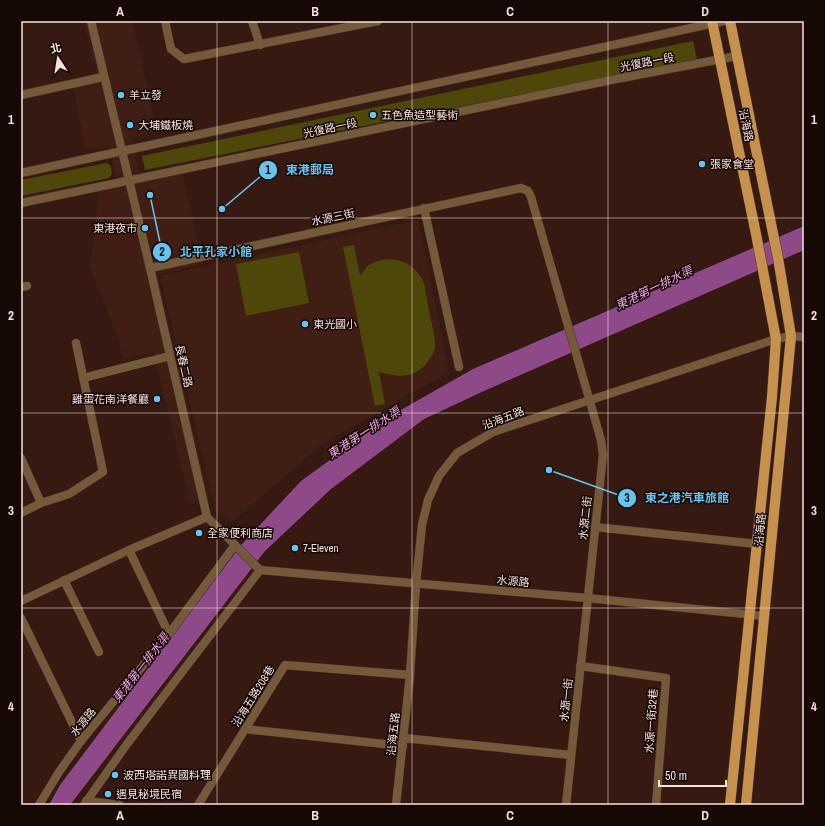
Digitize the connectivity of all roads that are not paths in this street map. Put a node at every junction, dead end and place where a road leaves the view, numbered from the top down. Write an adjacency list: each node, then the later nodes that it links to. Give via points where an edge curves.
1 (90, 21): 12 (street, 長春二路)
2 (165, 21): 9 (street, via 171,49 184,59)
3 (252, 21): 9 (street)
4 (378, 21): 8 (street)
5 (724, 21): 7 (street, 光復路一段)
6 (730, 21): 10 (main road, 沿海路)
7 (713, 22): 11 (main road, 沿海路); 14 (street, 光復路一段)
8 (342, 24): 9 (street)
9 (260, 45)
10 (737, 56): 11 (street, 光復路一段); 21 (main road, 沿海路, via 778,258)
11 (720, 59): 16 (street, 光復路一段); 23 (main road, 沿海路)
12 (103, 77): 13 (street); 14 (street, 長春二路)
13 (21, 95)
14 (122, 152): 15 (street, 光復路一段); 16 (street, 長春二路)
15 (21, 173)
16 (129, 181): 17 (street, 光復路一段); 19 (street, 長春二路)
17 (21, 203)
18 (424, 208): 19 (street, 水源三街); 20 (street, 水源三街, via 521,188 528,191); 26 (street)
19 (150, 268): 25 (street, 長春二路)
20 (565, 316): 28 (street, 水源二街)
21 (790, 336): 22 (street, 沿海五路); 23 (street, 沿海五路); 43 (main road, 沿海路)
22 (804, 337)
23 (776, 339): 28 (street, 沿海五路); 34 (main road, 沿海路)
24 (76, 343): 27 (street)
25 (170, 356): 27 (street); 32 (street, 長春二路)
26 (459, 367)
27 (83, 378): 30 (street, via 103,472 69,494)
28 (589, 401): 33 (street, 水源二街, via 601,440 603,456); 39 (street, 沿海五路, via 493,432 457,453 439,476 428,500 422,525)
29 (21, 458): 30 (street)
30 (41, 503): 31 (street)
31 (21, 513)
32 (207, 517): 35 (street); 36 (street)
33 (595, 527): 34 (street); 40 (street, 水源二街)
34 (757, 544): 42 (main road, 沿海路)
35 (236, 546): 37 (street); 45 (street, 水源路)
36 (129, 550): 38 (street); 45 (street)
37 (260, 570): 39 (street, 水源路); 53 (street)
38 (64, 580): 41 (street); 46 (street)
39 (416, 584): 40 (street, 水源路); 48 (street, 沿海五路)
40 (587, 598): 42 (street, 水源路); 47 (street, 水源一街)
41 (21, 601)
42 (750, 614): 43 (street, 水源路); 60 (main road, 沿海路)
43 (765, 616): 61 (main road, 沿海路)
44 (21, 618): 50 (street)
45 (169, 634): 50 (street, 水源路)
46 (99, 652)
47 (580, 666): 52 (street, 水源一街); 59 (street, 水源一街32巷, via 666,678)
48 (410, 675): 49 (street, 沿海五路208巷, via 285,665); 51 (street, 沿海五路)
49 (245, 729): 51 (street); 56 (street, 沿海五路208巷)
50 (81, 741): 54 (street, 水源路)
51 (403, 742): 52 (street); 57 (street, 沿海五路)
52 (571, 755): 58 (street, 水源一街)
53 (85, 803): 55 (street)
54 (39, 805)
55 (120, 805)
56 (198, 805)
57 (396, 805)
58 (566, 805)
59 (656, 805)
60 (730, 805)
61 (746, 805)

